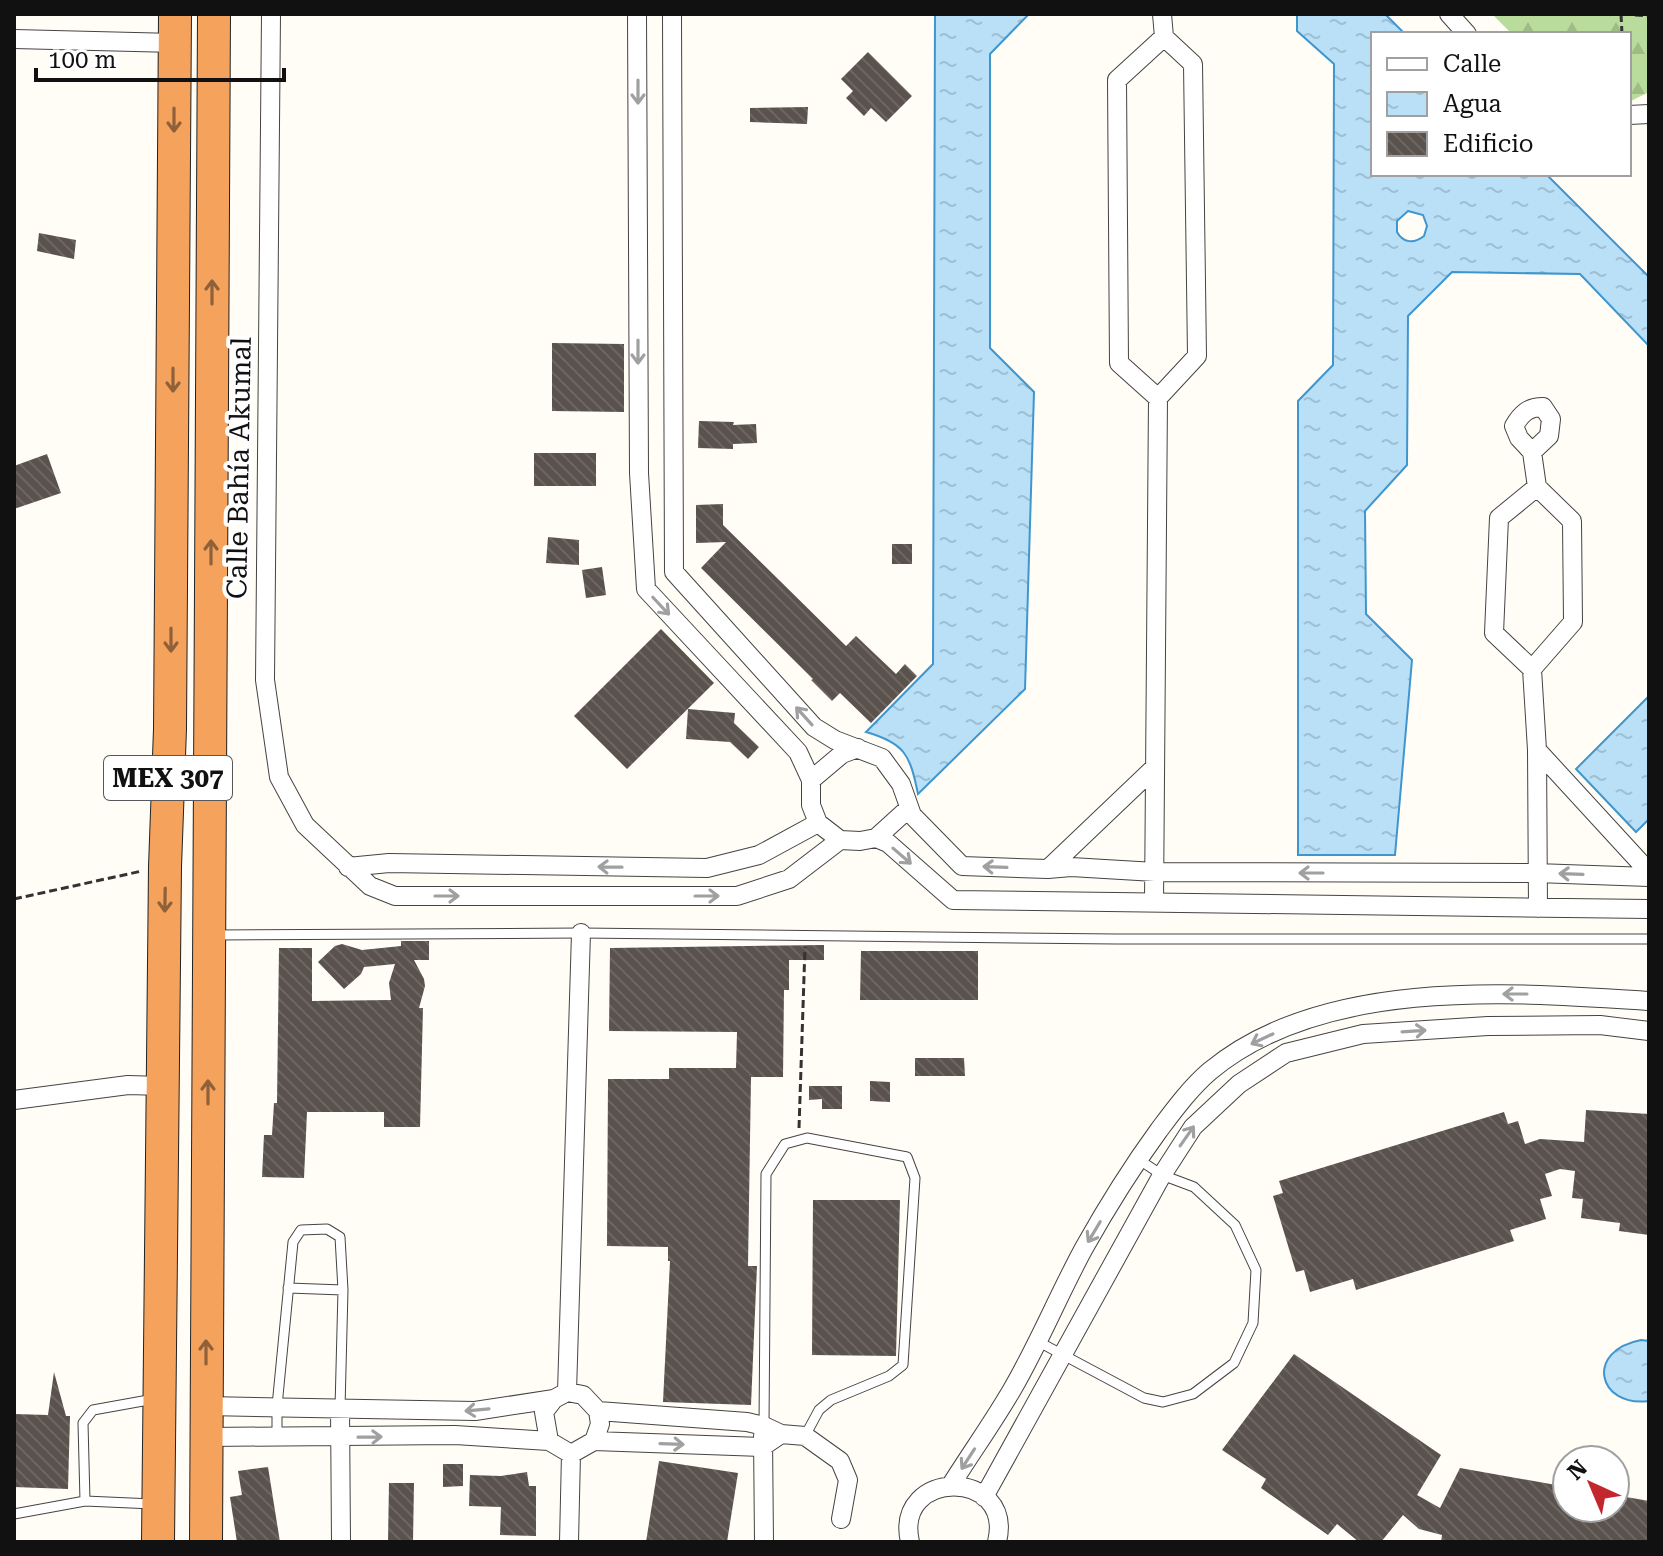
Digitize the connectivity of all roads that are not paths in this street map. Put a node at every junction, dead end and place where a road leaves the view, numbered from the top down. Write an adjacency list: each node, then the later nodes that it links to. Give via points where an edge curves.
1 (214, 14): 32 (highway, MEX 307, one-way to 1)
2 (271, 14): 23 (street, Calle Bahía Akumal, via 265,680 279,777 305,825)
3 (637, 14): 18 (street, one-way to 18, via 639,473 646,589 798,752)
4 (672, 14): 15 (street, one-way to 4, via 814,727 674,572)
5 (1162, 14): 9 (street)
6 (1449, 14): 8 (street)
7 (175, 28): 10 (street); 38 (highway, MEX 307, one-way to 38)
8 (1465, 32)
9 (1164, 37): 11 (street, via 1193,64 1197,356); 11 (street, via 1117,80 1119,363)
10 (14, 39)
11 (1158, 398): 17 (street)
12 (1532, 452): 13 (street)
13 (1537, 487): 14 (street, via 1572,521 1573,622); 14 (street, via 1499,518 1494,633)
14 (1532, 669): 16 (street)
15 (858, 748): 18 (street, via 842,754); 19 (street, via 882,758 901,784)
16 (1537, 750): 26 (street); 27 (street)
17 (1154, 768): 24 (street); 25 (street)
18 (811, 780): 20 (street, via 811,805)
19 (908, 809): 21 (street); 24 (street, one-way to 19, via 962,866)
20 (818, 823): 22 (street); 23 (street, one-way to 23, via 759,855 707,868 389,863)
21 (876, 838): 22 (street); 28 (street, one-way to 28, via 953,900)
22 (840, 840): 23 (street, Calle Bahía Akumal, one-way to 22, via 370,886 395,896 737,896 789,879)
23 (348, 867)
24 (1048, 869): 25 (street)
25 (1155, 872): 26 (street, one-way to 25); 28 (street)
26 (1536, 873): 27 (street, one-way to 26); 29 (street)
27 (1649, 874)
28 (1154, 903): 29 (street)
29 (1538, 908): 30 (street)
30 (1649, 909)
31 (581, 933): 32 (lane); 33 (lane); 46 (street)
32 (209, 935): 51 (highway, MEX 307, one-way to 32)
33 (1649, 939)
34 (1546, 995): 35 (street); 36 (street); 40 (street, one-way to 40, via 1404,998 1307,1018 1252,1042 1209,1071)
35 (1649, 1001)
36 (1543, 1026): 37 (street); 41 (street, one-way to 36, via 1193,1127 1239,1084 1286,1053 1363,1034)
37 (1649, 1031)
38 (162, 1086): 39 (street, via 128,1085); 47 (highway, MEX 307)
39 (14, 1100)
40 (1138, 1159): 41 (lane); 44 (street, one-way to 44, via 1084,1248)
41 (1162, 1175): 45 (street); 45 (lane, via 1194,1187 1235,1225 1256,1270 1253,1323 1234,1363 1193,1394 1163,1402 1144,1398)
42 (288, 1288): 43 (lane); 43 (lane, via 293,1242 301,1230 327,1229 340,1237); 48 (lane)
43 (343, 1290): 49 (lane)
44 (1037, 1341): 45 (lane); 60 (street, one-way to 60)
45 (1064, 1355): 61 (street)
46 (561, 1395): 49 (street, one-way to 49, via 475,1411); 50 (street, via 583,1395); 56 (street, via 544,1412)
47 (159, 1398): 62 (lane, via 93,1410 83,1423); 63 (highway, MEX 307)
48 (277, 1406): 49 (street); 51 (street); 54 (lane)
49 (340, 1408): 55 (street)
50 (598, 1411): 52 (street); 57 (street)
51 (207, 1422): 54 (street); 67 (highway, MEX 307)
52 (773, 1430): 53 (street); 53 (lane, via 766,1174 785,1144 807,1138 907,1157 915,1178 903,1365 831,1400); 58 (street)
53 (805, 1436): 65 (street, via 840,1461 848,1480)
54 (277, 1438): 55 (street)
55 (341, 1438): 56 (street, one-way to 56, via 455,1435); 68 (street)
56 (549, 1441): 59 (street)
57 (594, 1441): 58 (street, one-way to 58); 59 (street)
58 (762, 1447): 70 (street)
59 (571, 1454): 69 (street)
60 (951, 1485): 61 (street); 71 (street, via 923,1497 914,1508)
61 (984, 1497): 72 (street, via 998,1523)
62 (85, 1501): 63 (lane); 64 (lane)
63 (158, 1504): 66 (highway, MEX 307)
64 (14, 1514)
65 (841, 1519)
66 (158, 1542)
67 (206, 1542)
68 (341, 1542)
69 (569, 1542)
70 (764, 1542)
71 (910, 1542)
72 (997, 1542)

